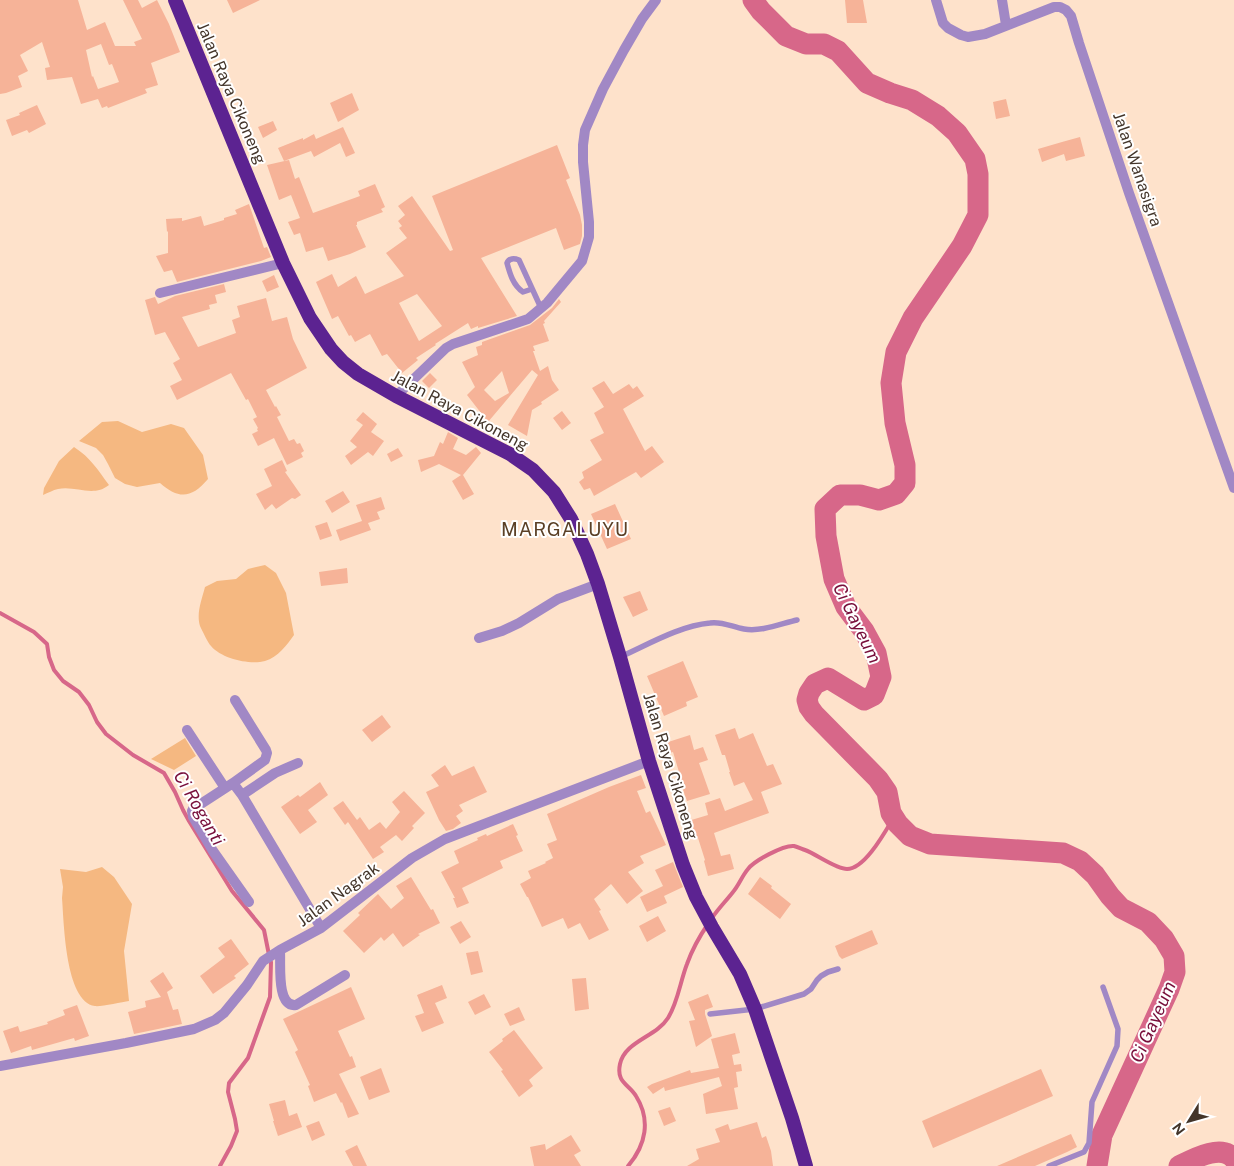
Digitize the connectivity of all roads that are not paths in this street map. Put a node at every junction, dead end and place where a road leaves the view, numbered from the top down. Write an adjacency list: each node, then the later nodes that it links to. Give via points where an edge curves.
1 (175, 0): 7 (highway, Jalan Raya Cikoneng)
2 (656, 0): 10 (street, via 603,89 585,130 583,162 590,237 582,261)
3 (936, 0): 6 (street, Jalan Wanasigra, via 943,23 961,35 985,34)
4 (1002, 0): 6 (street)
5 (1057, 3): 6 (street, Jalan Wanasigra); 12 (street, Jalan Wanasigra, via 1071,16)
6 (1006, 25)
7 (283, 262): 9 (street); 11 (highway, Jalan Raya Cikoneng, via 310,318 331,349 358,374)
8 (532, 290): 8 (lane, via 523,292 517,287 508,261 519,260); 10 (lane)
9 (160, 292)
10 (540, 308): 11 (street, via 514,324 446,348)
11 (396, 396): 13 (highway, Jalan Raya Cikoneng, via 510,454 533,470 554,492 571,519)
12 (1234, 488)
13 (598, 584): 15 (street, via 558,600 502,631); 16 (highway, Jalan Raya Cikoneng)
14 (797, 620): 16 (lane, via 758,630 713,622 694,625)
15 (479, 638)
16 (620, 657): 20 (highway, Jalan Raya Cikoneng)
17 (235, 700): 19 (street, via 266,750)
18 (187, 730): 23 (street)
19 (265, 760): 22 (street); 23 (street)
20 (649, 761): 26 (street, Jalan Nagrak, via 445,839 412,858); 31 (highway, Jalan Raya Cikoneng, via 683,865 712,927 740,974)
21 (298, 762): 22 (street)
22 (275, 773): 24 (street)
23 (229, 785): 24 (street); 25 (street, via 193,808 192,817)
24 (242, 795): 26 (street)
25 (249, 902)
26 (321, 928): 27 (street, Jalan Nagrak)
27 (280, 950): 29 (street, via 283,996 290,1005 296,1005); 33 (street, Jalan Nagrak, via 262,963 224,1013 204,1026)
28 (838, 969): 31 (lane, via 821,976 804,994)
29 (346, 974)
30 (1103, 987): 35 (lane, via 1118,1029 1117,1046 1092,1102 1089,1143 1084,1152)
31 (755, 1010): 32 (lane); 34 (highway, Jalan Raya Cikoneng)
32 (710, 1014)
33 (0, 1066)
34 (806, 1166)
35 (1050, 1166)

